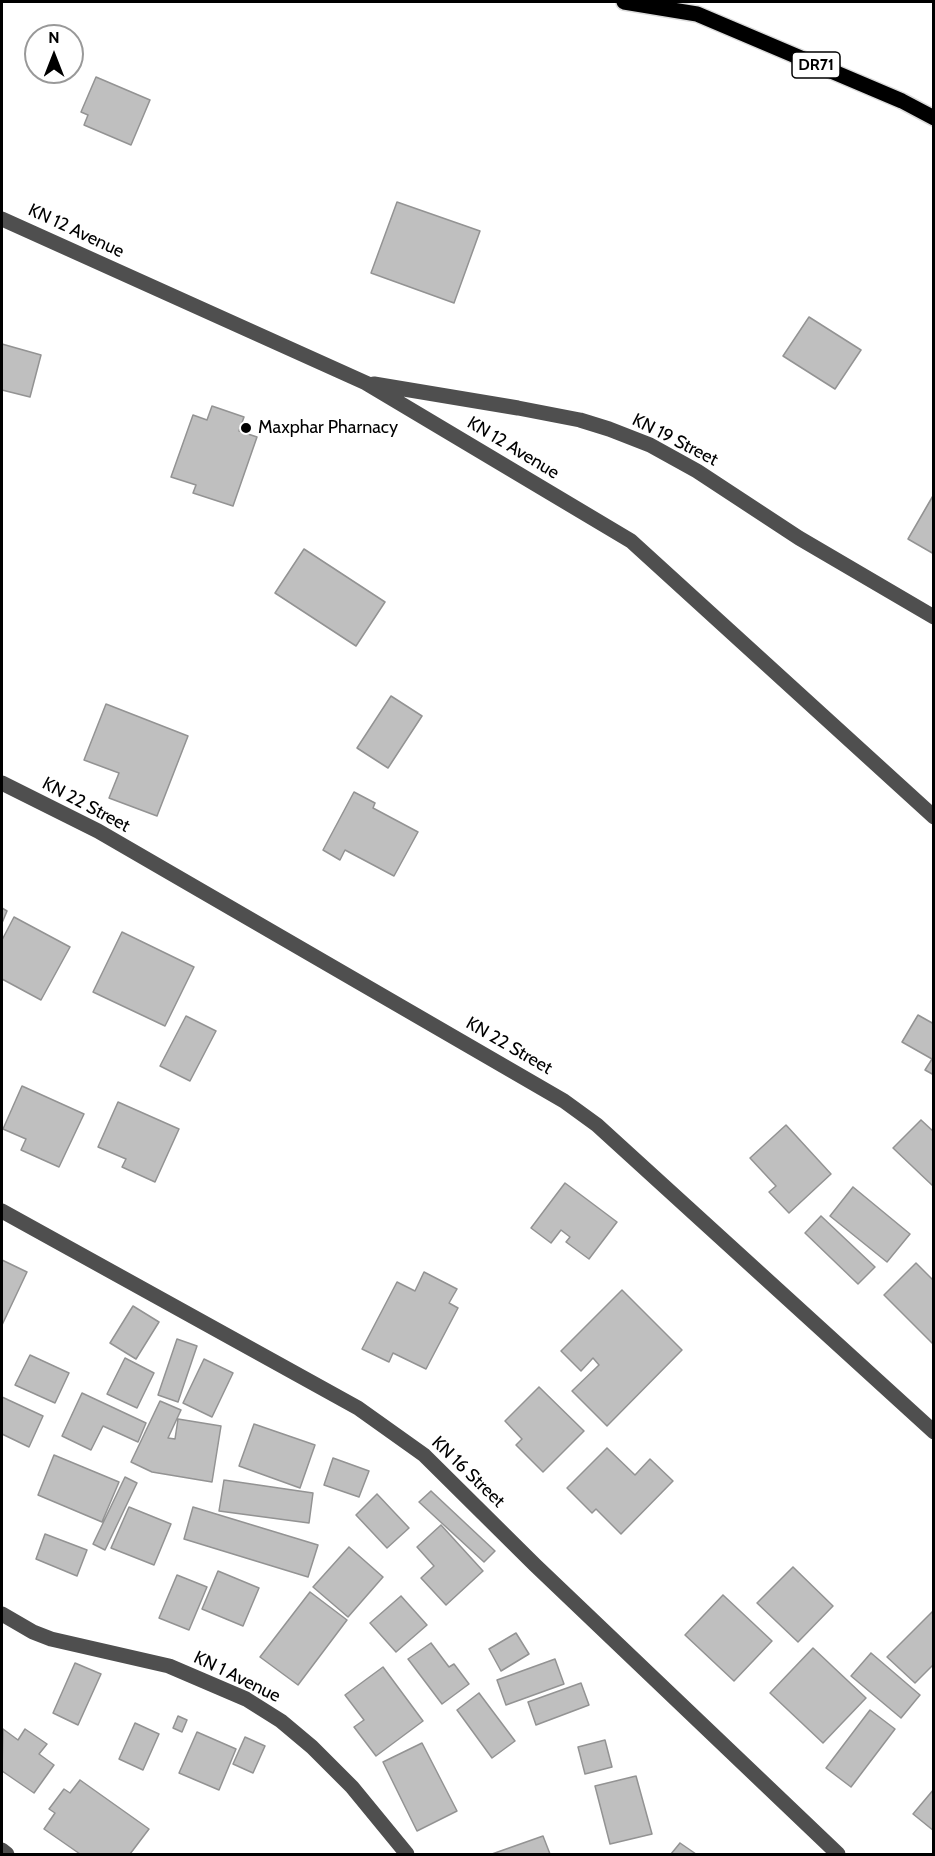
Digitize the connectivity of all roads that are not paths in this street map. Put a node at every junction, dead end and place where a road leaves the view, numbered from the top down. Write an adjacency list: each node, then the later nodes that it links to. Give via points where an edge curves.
1 (624, 2): 3 (main road, DR71)
2 (684, 2): 3 (main road)
3 (697, 14): 4 (main road, DR71, via 902,101)
4 (933, 118)
5 (2, 219): 6 (street, KN 12 Avenue)
6 (366, 383): 7 (street, KN 19 Street, via 580,420 651,445); 9 (street, KN 12 Avenue, via 631,541)
7 (933, 616)
8 (2, 783): 11 (street, KN 22 Street, via 108,837 564,1101 597,1125)
9 (933, 817)
10 (2, 1211): 16 (street, KN 16 Street, via 358,1408 424,1455)
11 (933, 1431)
12 (2, 1614): 15 (street, KN 1 Avenue, via 51,1639 169,1666 246,1699 312,1747)
13 (2, 1850): 14 (street)
14 (7, 1854)
15 (407, 1854)
16 (838, 1854)

